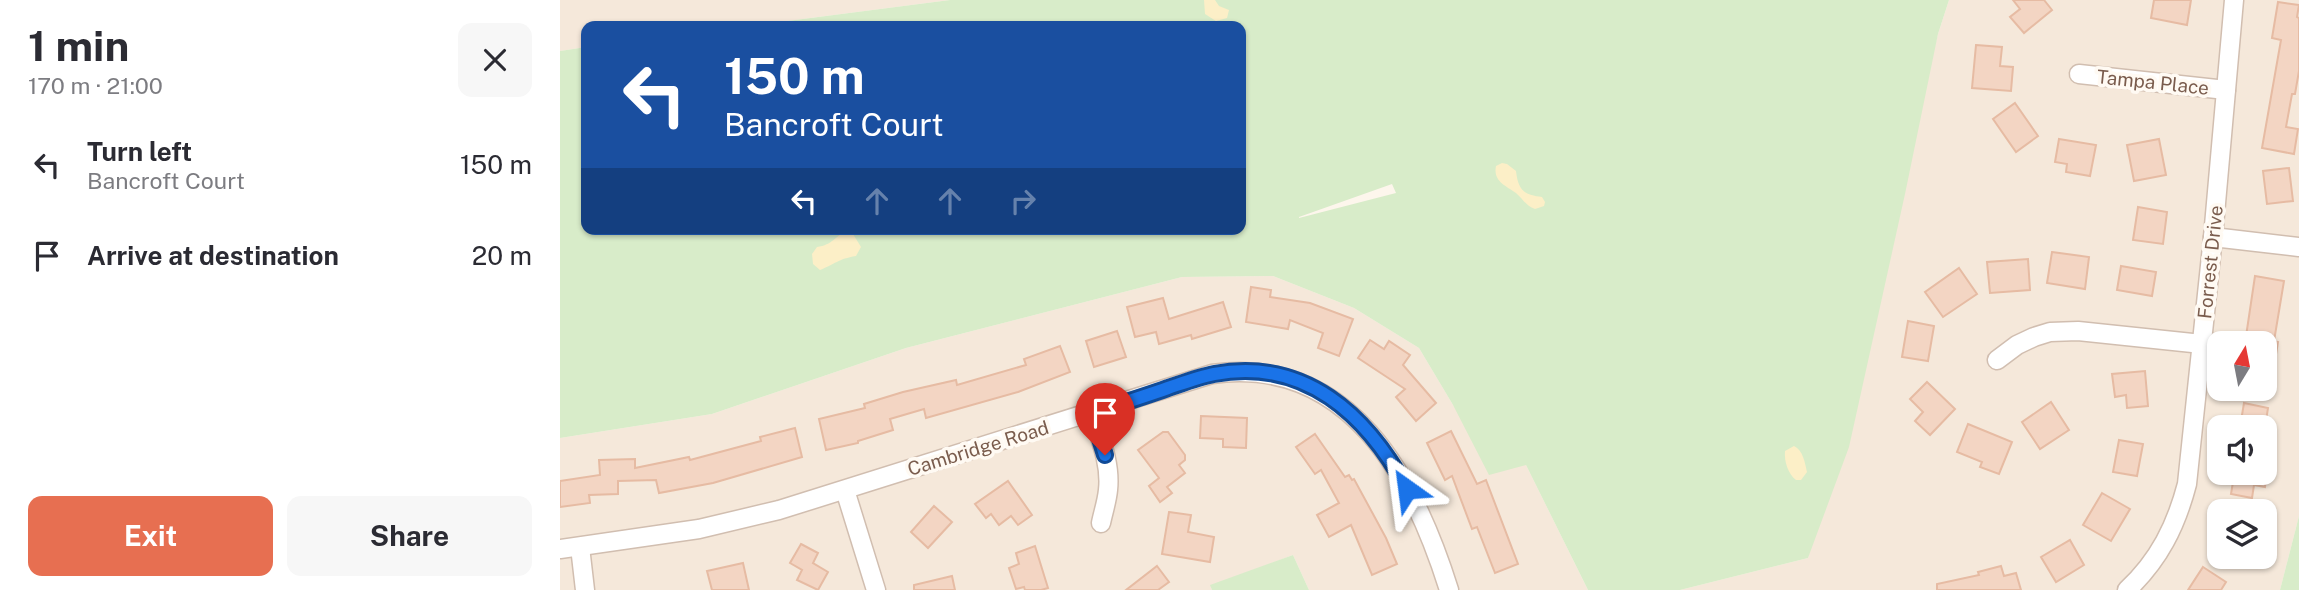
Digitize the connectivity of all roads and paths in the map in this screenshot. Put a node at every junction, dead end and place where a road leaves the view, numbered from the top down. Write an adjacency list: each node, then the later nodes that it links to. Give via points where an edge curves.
1 (2234, 0): 3 (street, Forrest Drive)
2 (2079, 74): 3 (street, Tampa Place)
3 (2226, 90): 4 (street, Forrest Drive)
4 (2213, 237): 5 (street); 6 (street, Forrest Drive)
5 (2299, 247)
6 (2202, 344): 7 (street, via 2050,332 2017,345); 16 (street, Forrest Drive, via 2190,466 2180,511 2164,546)
7 (1997, 360)
8 (1092, 413): 9 (street, Cambridge Road); 10 (street, via 1109,474); 15 (street, Cambridge Road, via 1212,374 1233,372 1274,374 1322,392 1364,425 1398,472 1429,534)
9 (845, 490): 11 (street, Cambridge Road, via 711,526); 14 (street)
10 (1101, 523)
11 (580, 547): 12 (street, Cambridge Road); 13 (street)
12 (560, 549)
13 (585, 590)
14 (876, 590)
15 (1449, 590)
16 (2127, 590)

